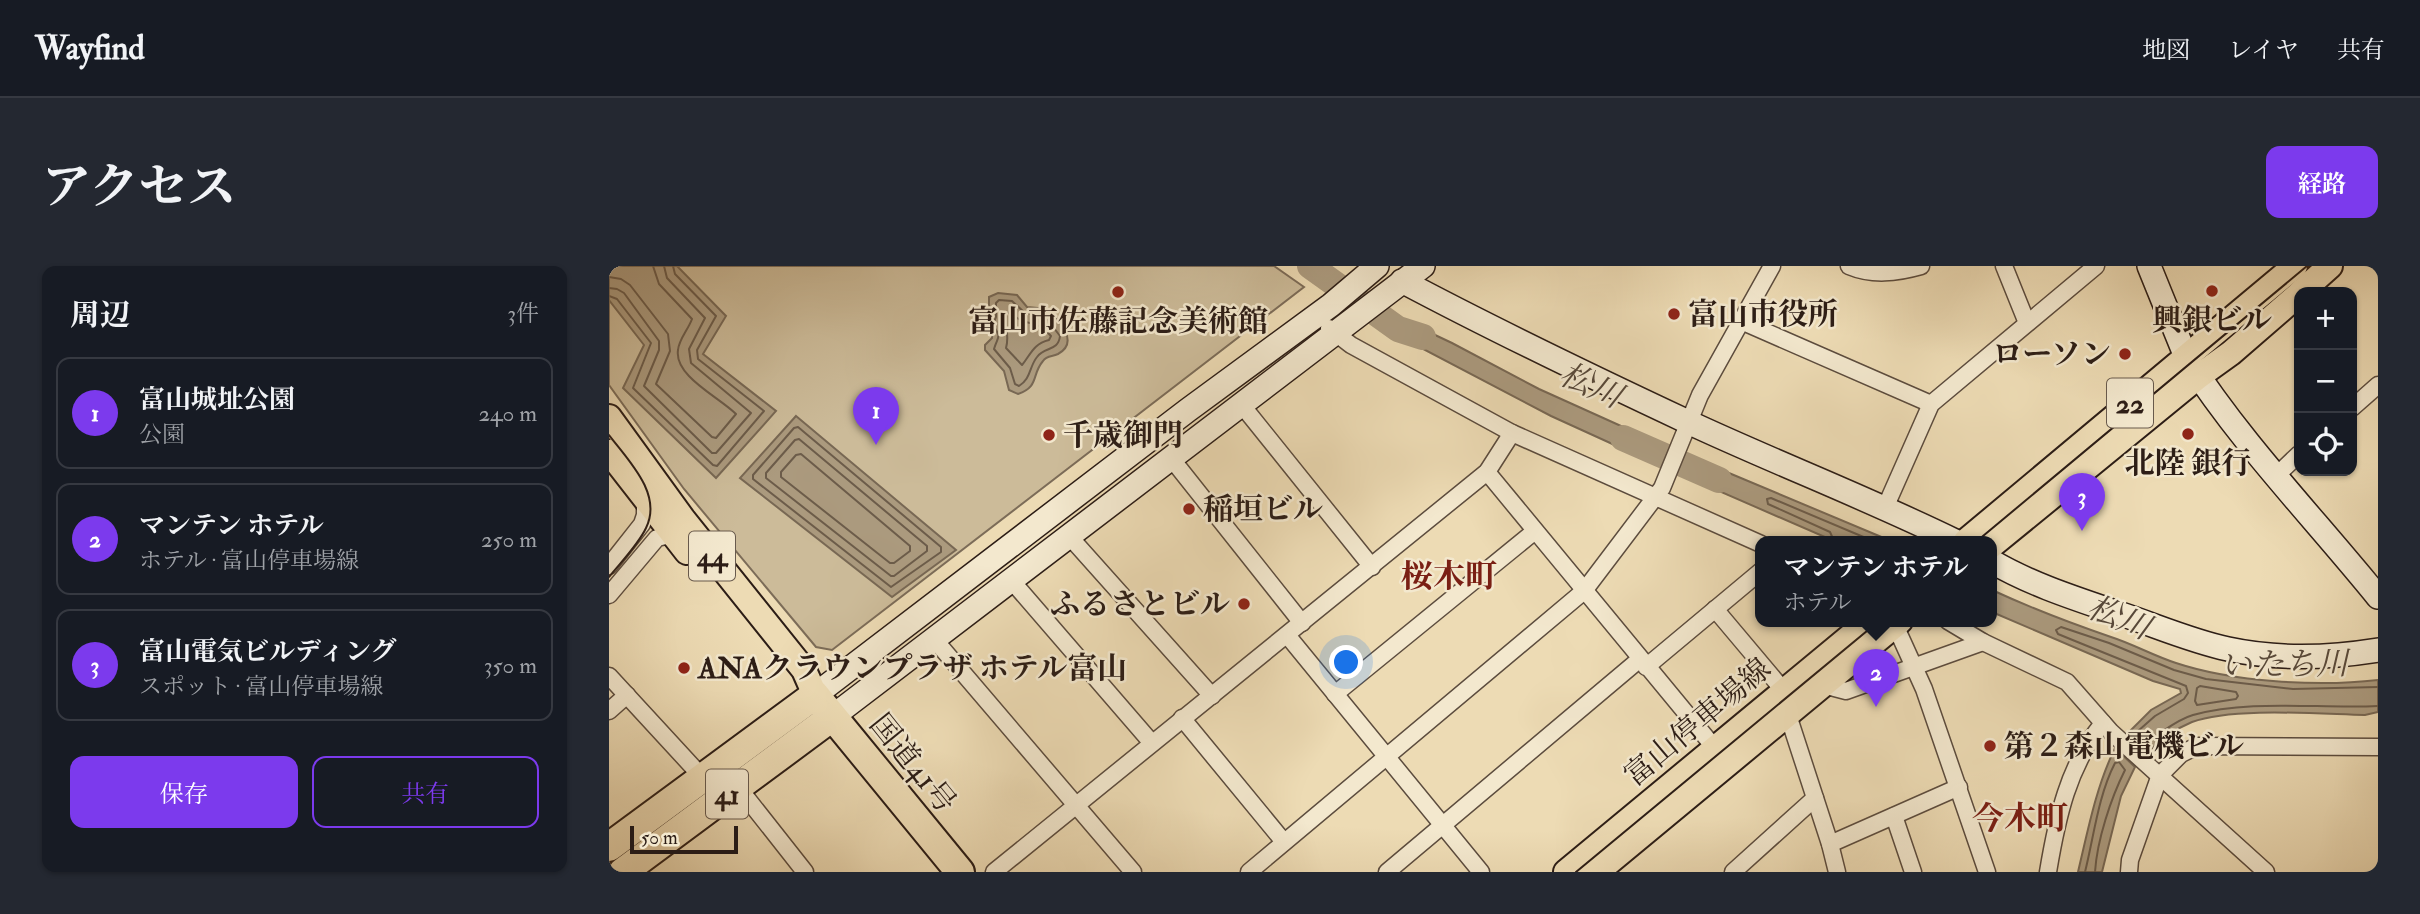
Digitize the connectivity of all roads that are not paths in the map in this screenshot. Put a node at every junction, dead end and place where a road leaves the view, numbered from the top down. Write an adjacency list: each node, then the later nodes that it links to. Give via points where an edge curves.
1 (1423, 266): 11 (street)
2 (1772, 266): 15 (street)
3 (1849, 266): 4 (street, via 1876,273)
4 (1921, 266)
5 (2004, 266): 16 (street)
6 (2097, 266): 16 (street)
7 (2149, 266): 18 (street)
8 (2295, 266): 18 (main road, 22)
9 (2330, 266): 12 (main road, 22)
10 (1374, 269): 11 (street); 14 (street)
11 (1397, 285): 17 (street); 24 (street, via 1463,313)
12 (2307, 287)
13 (2294, 298): 18 (main road, 22, via 2231,353)
14 (1324, 310): 17 (street); 66 (street, via 1188,410)
15 (1741, 321): 21 (street); 24 (street)
16 (2027, 323): 21 (street)
17 (1341, 328): 20 (street); 25 (street)
18 (2192, 367): 30 (street); 37 (main road, 22); 39 (main road, 22)
19 (2377, 390): 22 (street)
20 (1241, 404): 27 (street); 42 (street)
21 (1931, 404): 32 (street)
22 (2357, 404)
23 (609, 417): 33 (main road, 44)
24 (1686, 429): 31 (street); 32 (street)
25 (1512, 433): 29 (street); 31 (street)
26 (609, 452): 33 (main road, 44)
27 (1171, 458): 35 (street); 49 (street)
28 (2294, 459): 30 (street)
29 (1487, 472): 34 (street); 42 (street)
30 (2277, 475): 47 (street)
31 (1655, 498): 38 (street); 45 (street)
32 (1885, 508): 36 (street)
33 (661, 520): 41 (street); 46 (street, via 670,536 657,538); 66 (main road, 44, via 804,670)
34 (1535, 531): 45 (street); 62 (street)
35 (1069, 536): 44 (street); 64 (street)
36 (1944, 536)
37 (1972, 536)
38 (1755, 541)
39 (1997, 541)
40 (1997, 564): 57 (street, via 2070,597 2229,649 2286,657 2335,657)
41 (609, 566)
42 (1372, 567): 49 (street)
43 (1755, 576): 48 (street)
44 (1011, 580): 55 (street); 70 (street)
45 (1584, 591): 58 (street); 73 (street)
46 (609, 595)
47 (2378, 597)
48 (1715, 609): 58 (street); 65 (street)
49 (1302, 623): 54 (street)
50 (1863, 627): 65 (main road, 富山停車場線)
51 (1893, 627): 61 (main road, 富山停車場線)
52 (1900, 627): 59 (street)
53 (1958, 627): 56 (street)
54 (1287, 635): 62 (street); 64 (street)
55 (934, 639): 66 (street); 79 (street)
56 (1983, 642): 59 (street); 69 (street, via 2067,682)
57 (2378, 650)
58 (1643, 663): 71 (street); 81 (street)
59 (1915, 667): 61 (street, via 1846,691); 77 (street)
60 (609, 676): 63 (street)
61 (1823, 685): 65 (main road, 富山停車場線)
62 (1335, 694): 73 (street)
63 (627, 695): 67 (street); 75 (street)
64 (1212, 696): 68 (street)
65 (1786, 703): 71 (main road, 富山停車場線); 78 (street); 94 (main road, 富山停車場線)
66 (824, 706): 75 (highway, 41); 76 (highway, 41); 87 (highway, 国道41号)
67 (609, 711)
68 (1182, 718): 70 (street); 82 (street)
69 (2107, 727): 74 (street); 99 (street, via 2087,743 2071,778)
70 (1151, 742): 79 (street)
71 (1714, 747): 93 (main road, 富山停車場線)
72 (2378, 747): 74 (street, via 2197,746 2181,754)
73 (1385, 756): 81 (street); 82 (street)
74 (2160, 775): 100 (street); 101 (street)
75 (703, 778): 84 (highway, 41)
76 (738, 786): 85 (highway, 41); 86 (street)
77 (1959, 787): 80 (street); 98 (street)
78 (1815, 798): 83 (street); 95 (street)
79 (1075, 805): 88 (street); 89 (street)
80 (1894, 816): 83 (street); 97 (street)
81 (1441, 825): 91 (street); 92 (street)
82 (1284, 842): 90 (street)
83 (1830, 844): 96 (street)
84 (609, 848)
85 (623, 872)
86 (806, 872)
87 (960, 872)
88 (994, 872)
89 (1133, 872)
90 (1249, 872)
91 (1387, 872)
92 (1481, 872)
93 (1566, 872)
94 (1597, 872)
95 (1733, 872)
96 (1837, 872)
97 (1913, 872)
98 (1987, 872)
99 (2048, 872)
100 (2129, 872)
101 (2266, 872)

